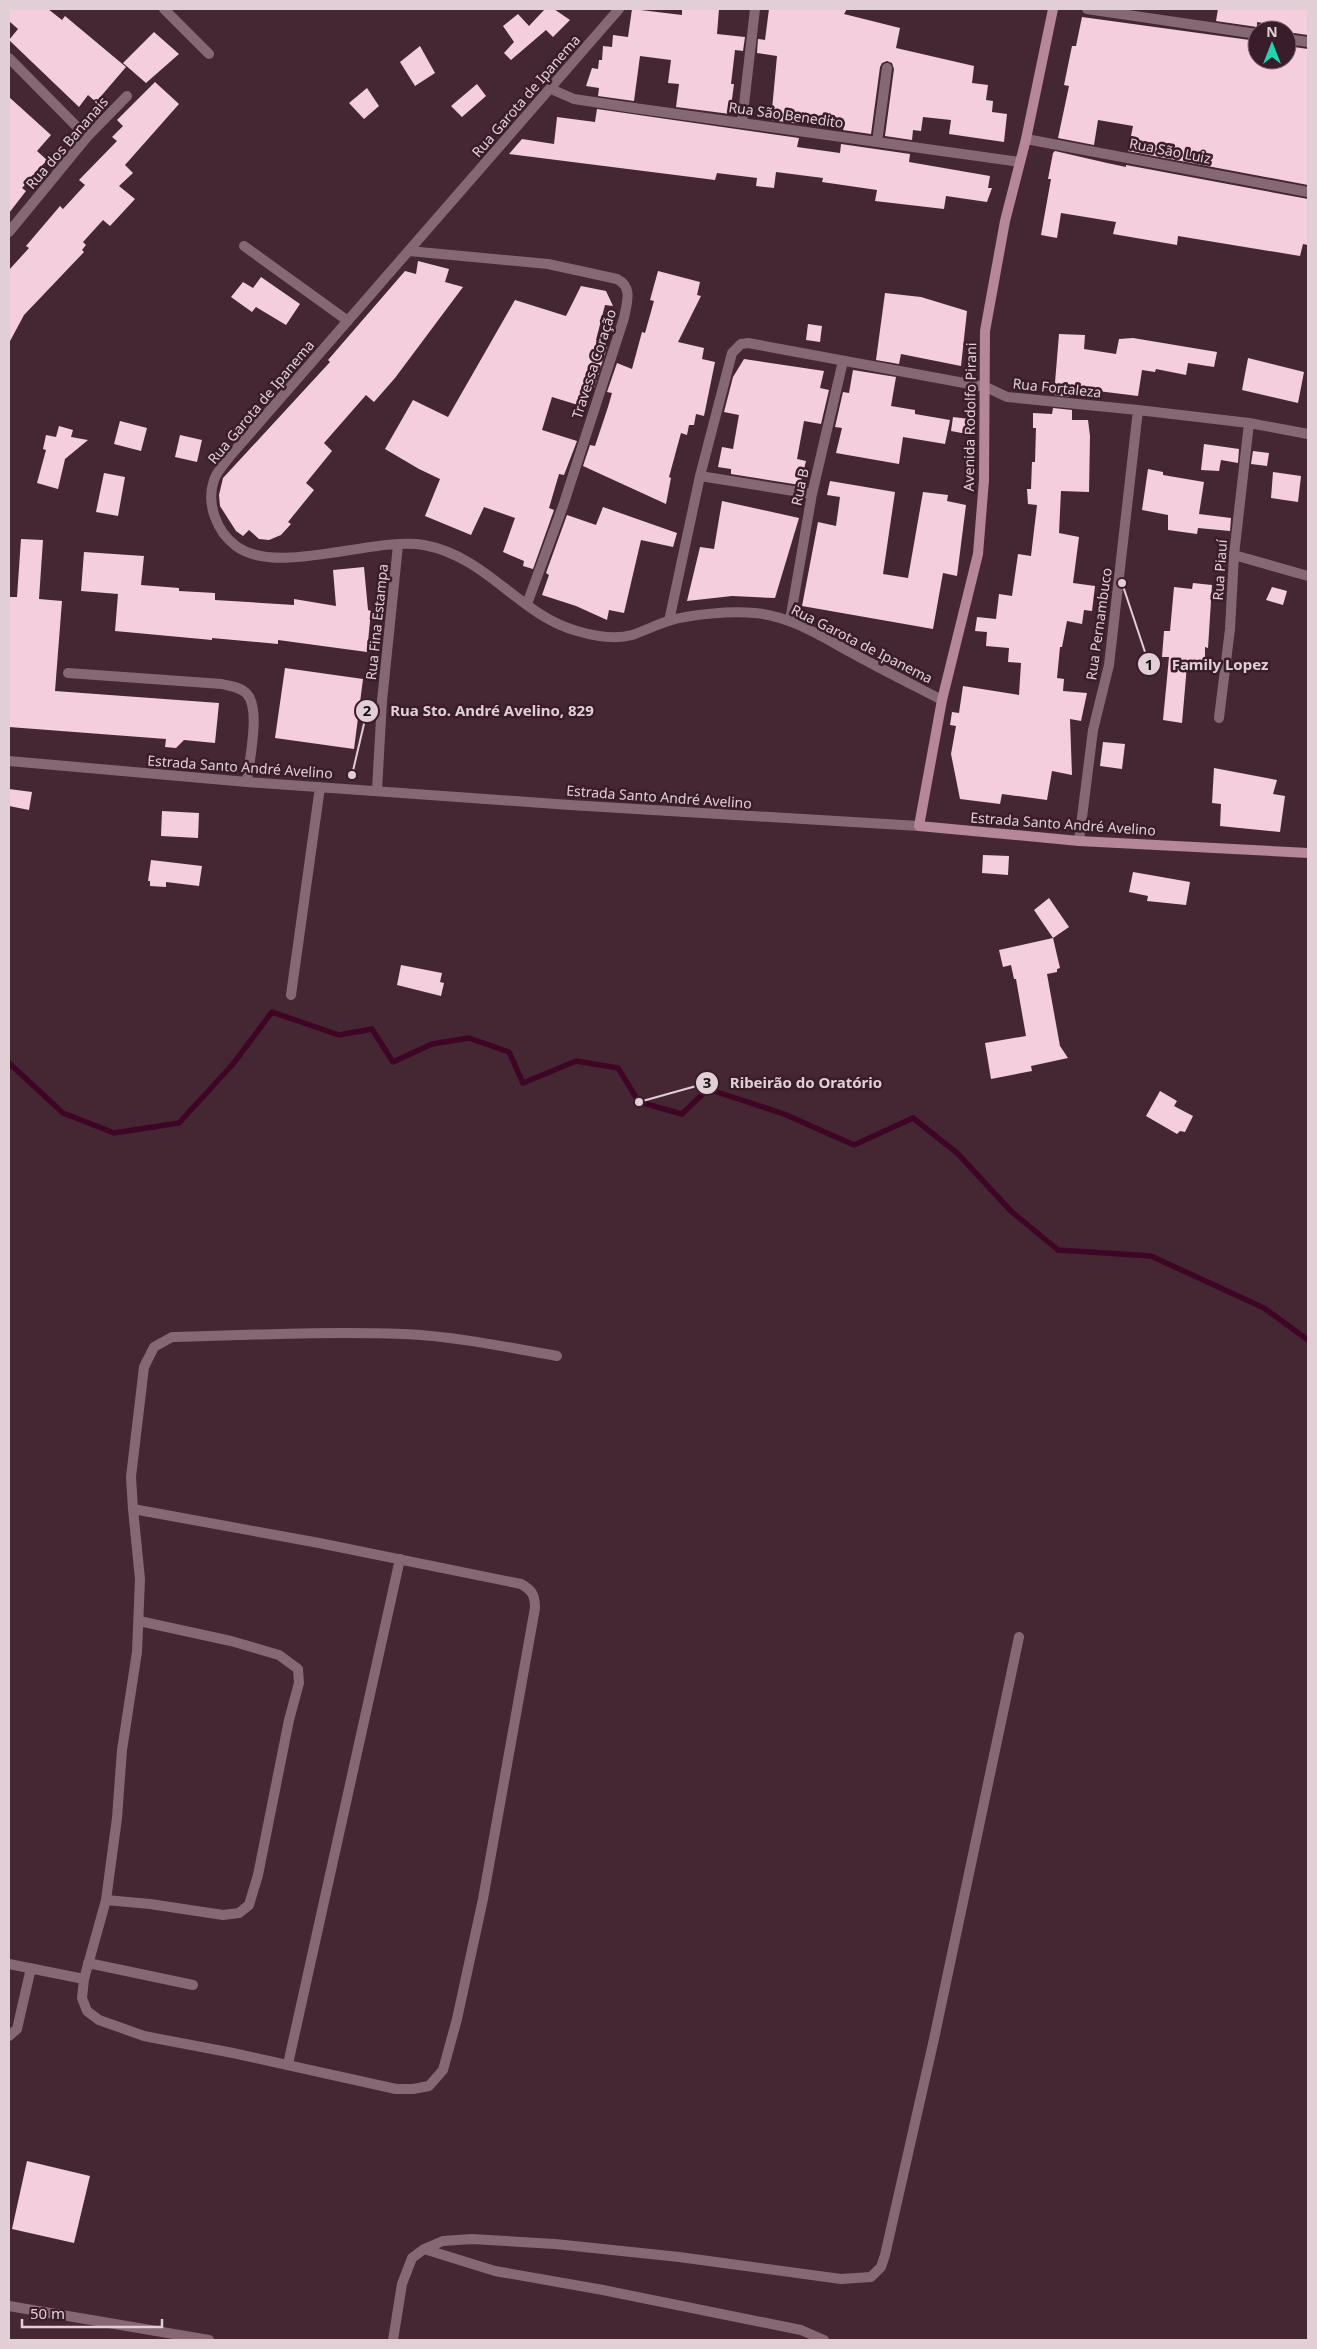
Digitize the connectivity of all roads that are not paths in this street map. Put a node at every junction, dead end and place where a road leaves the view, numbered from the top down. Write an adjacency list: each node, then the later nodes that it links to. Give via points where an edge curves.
1 (164, 9): 7 (street)
2 (619, 9): 10 (street, Rua Garota de Ipanema)
3 (755, 9): 12 (street)
4 (1053, 9): 14 (main road, Avenida Rodolfo Pirani)
5 (1087, 9): 6 (street)
6 (1247, 33)
7 (209, 54)
8 (9, 58): 13 (street)
9 (887, 68): 15 (street)
10 (551, 89): 12 (street, Rua São Benedito, via 583,100); 20 (street, Rua Garota de Ipanema)
11 (127, 96): 13 (street, Rua dos Bananais)
12 (742, 122): 15 (street, Rua São Benedito)
13 (87, 137): 18 (street, Rua dos Bananais)
14 (1026, 139): 16 (main road, Avenida Rodolfo Pirani); 17 (street, Rua São Luiz)
15 (877, 142): 16 (street, Rua São Benedito)
16 (1020, 162): 23 (main road, Avenida Rodolfo Pirani, via 1005,221 985,330)
17 (1308, 192)
18 (9, 232)
19 (244, 246): 21 (street)
20 (409, 251): 21 (street, Rua Garota de Ipanema); 32 (street, Travessa Coração, via 548,264 617,279 628,288 624,318 563,506)
21 (348, 321): 29 (street, Rua Garota de Ipanema, via 230,455 215,478 212,510 220,528 236,546 256,554 285,558)
22 (843, 361): 23 (street, Rua Fortaleza); 27 (street, Rua Fortaleza, via 741,344 732,352); 28 (street, Rua B)
23 (986, 387): 24 (street, Rua Fortaleza, via 1007,397); 36 (main road, Avenida Rodolfo Pirani, via 978,554)
24 (1138, 410): 25 (street, Rua Fortaleza); 43 (street, Rua Pernambuco, via 1109,665 1093,730)
25 (1249, 424): 26 (street, Rua Fortaleza); 30 (street, Rua Piauí)
26 (1308, 434)
27 (700, 476): 28 (street); 34 (street)
28 (812, 494): 33 (street, Rua B)
29 (398, 545): 32 (street, Rua Garota de Ipanema, via 421,544 445,550 473,564); 41 (street, Rua Fina Estampa, via 382,701)
30 (1234, 555): 31 (street); 37 (street, Rua Piauí, via 1230,629)
31 (1308, 576)
32 (527, 604): 34 (street, Rua Garota de Ipanema, via 555,624 604,637 630,636)
33 (790, 620): 34 (street, Rua Garota de Ipanema, via 756,613 736,613); 36 (street, Rua Garota de Ipanema)
34 (669, 621)
35 (68, 673): 39 (street, via 239,688 248,694 255,710)
36 (942, 700): 42 (main road, Avenida Rodolfo Pirani)
37 (1219, 718)
38 (9, 761): 39 (street, Estrada Santo André Avelino)
39 (247, 782): 40 (street, Estrada Santo André Avelino)
40 (320, 787): 41 (street, Estrada Santo André Avelino); 45 (street)
41 (377, 790): 42 (street, Estrada Santo André Avelino)
42 (918, 826): 43 (main road, Estrada Santo André Avelino)
43 (1079, 841): 44 (main road, Estrada Santo André Avelino)
44 (1308, 853)
45 (291, 995)
46 (557, 1356): 47 (street, via 404,1334 172,1337 154,1347 144,1367 132,1468)
47 (133, 1509): 48 (street); 49 (street, via 140,1579)
48 (400, 1559): 58 (street); 58 (street, via 521,1584 530,1589 535,1600 482,1899 457,2019 442,2070 429,2086 420,2089 396,2089)
49 (139, 1621): 51 (street); 51 (street, via 279,1655 298,1669 299,1682 249,1905 238,1913 223,1915)
50 (1019, 1637): 59 (street, via 934,2039 881,2267 871,2277 841,2279 678,2257 545,2244 472,2239 443,2241)
51 (106, 1900): 52 (street)
52 (88, 1963): 55 (street); 56 (street)
53 (9, 1964): 54 (street)
54 (31, 1968): 55 (street); 57 (street, via 16,2029)
55 (84, 1979): 58 (street, via 82,1998 87,2010 99,2020 144,2036)
56 (193, 1985)
57 (9, 2036)
58 (288, 2064)
59 (424, 2249): 62 (street, via 412,2258 402,2284); 63 (street, via 495,2271 801,2330)
60 (9, 2306): 61 (street)
61 (209, 2340)
62 (393, 2340)
63 (824, 2340)

